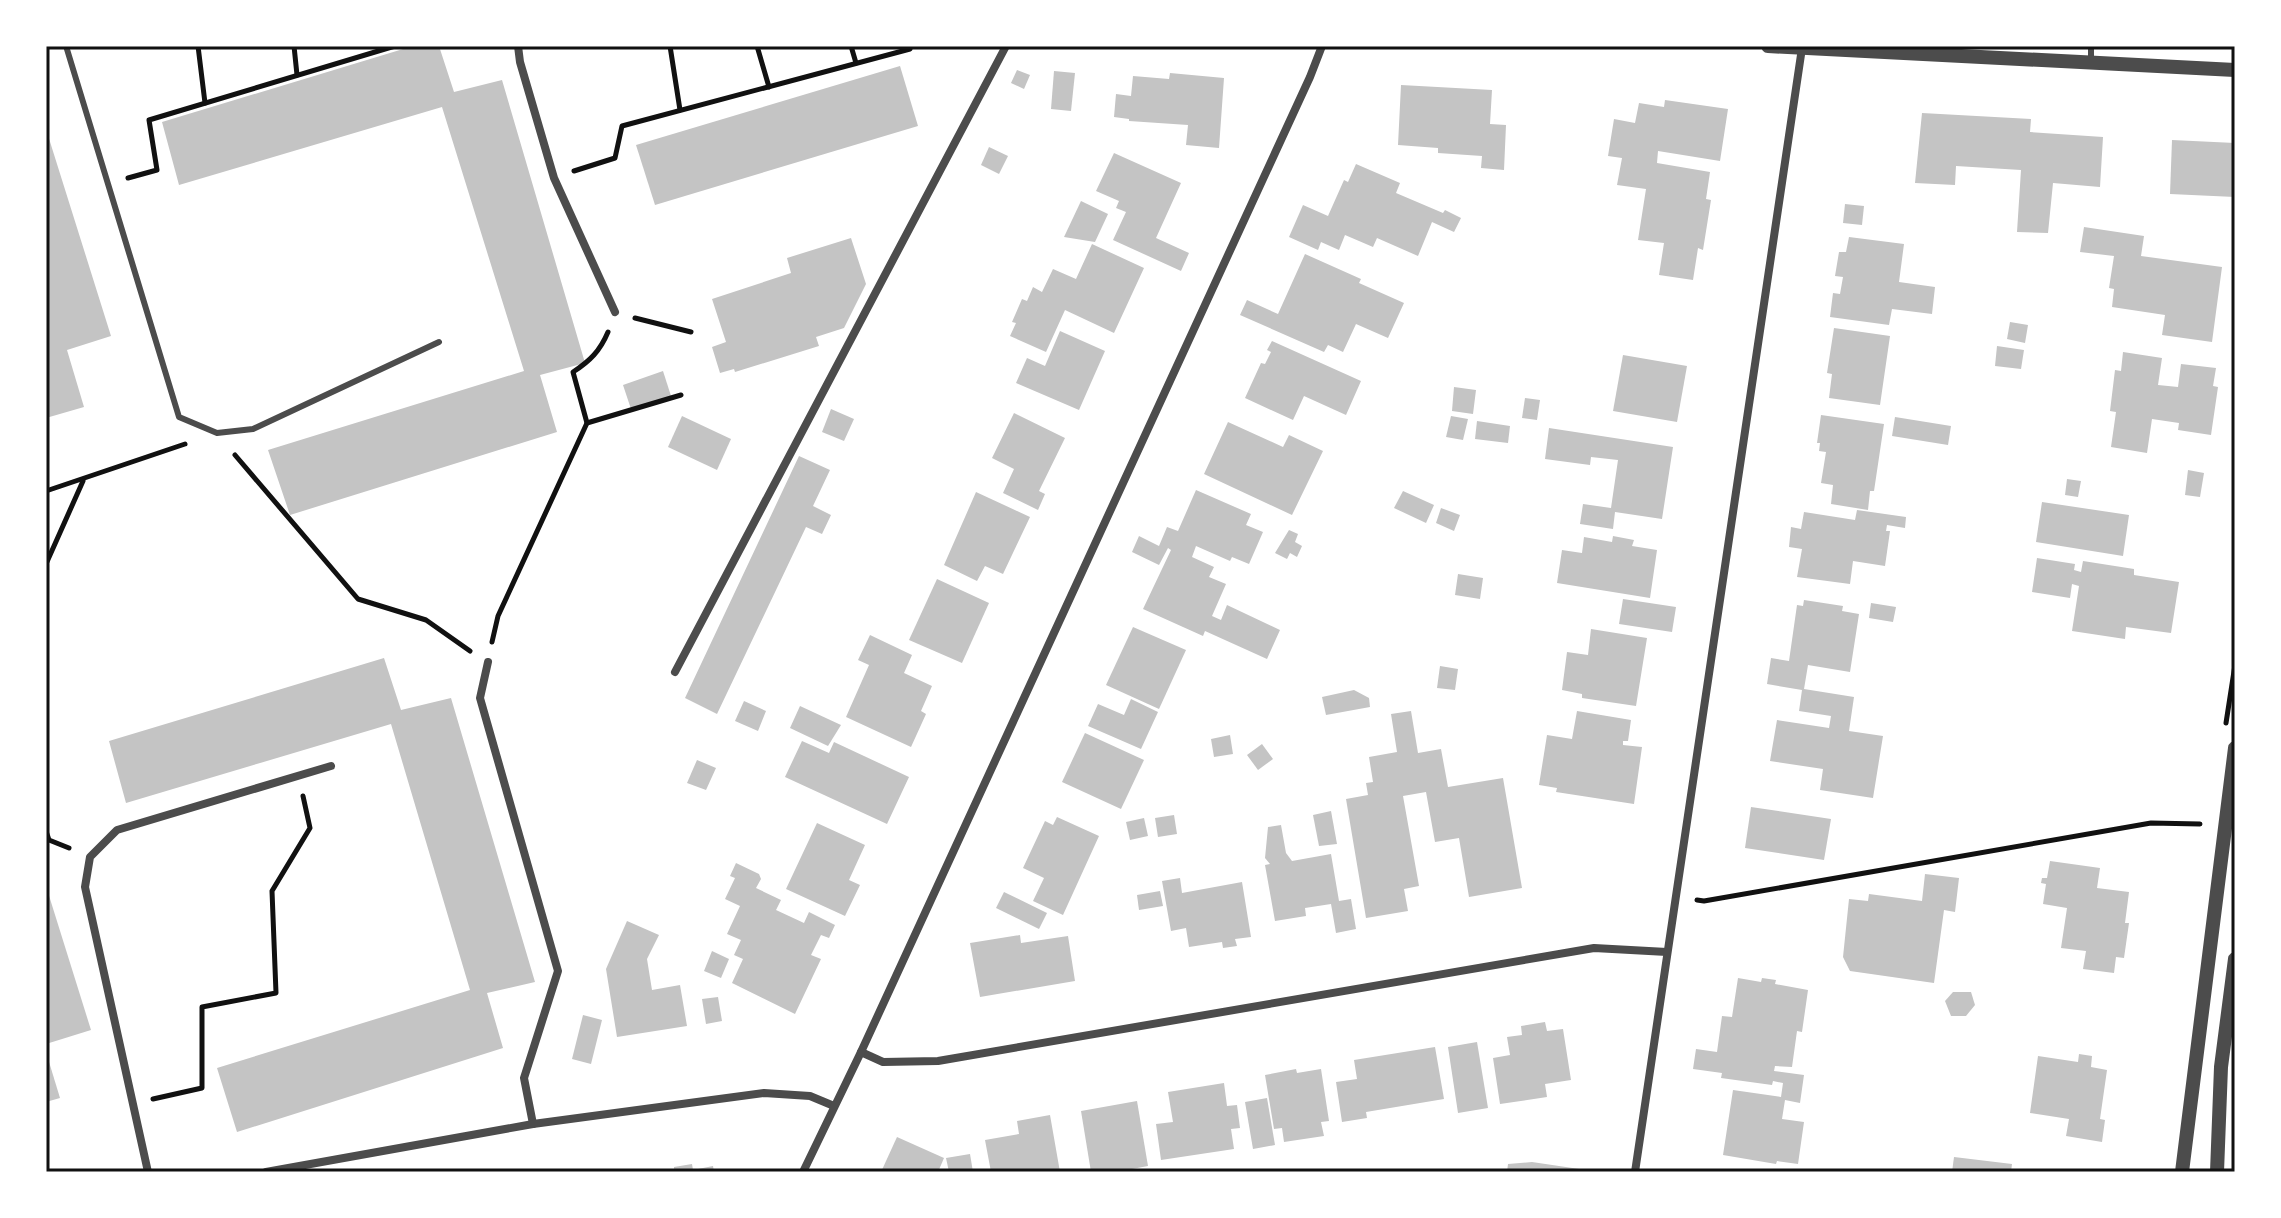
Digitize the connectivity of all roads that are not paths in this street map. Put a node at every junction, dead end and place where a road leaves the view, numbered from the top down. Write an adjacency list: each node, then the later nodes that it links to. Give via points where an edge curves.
1 (66, 46): 11 (lane, via 179,417 217,433 253,429)
2 (518, 46): 10 (street, via 554,178)
3 (1006, 46): 13 (street)
4 (1322, 46): 19 (street)
5 (1768, 46): 7 (street)
6 (2091, 46): 8 (lane)
7 (1802, 48): 8 (street); 17 (street)
8 (2091, 64): 9 (street)
9 (2235, 70)
10 (615, 312)
11 (439, 342)
12 (488, 662): 21 (street, via 480,698 558,971 524,1078)
13 (675, 672)
14 (2235, 748): 16 (street)
15 (331, 766): 23 (street, via 117,830 90,857 85,887)
16 (2230, 825): 27 (street)
17 (1667, 952): 19 (street, via 1594,948 938,1061 883,1062); 26 (street)
18 (2235, 959): 28 (street, via 2221,1067)
19 (861, 1052): 20 (street)
20 (834, 1106): 21 (street, via 810,1096 764,1093); 25 (street)
21 (533, 1124): 22 (street)
22 (308, 1168): 24 (street)
23 (148, 1172)
24 (266, 1172)
25 (803, 1172)
26 (1635, 1172)
27 (2182, 1172)
28 (2217, 1172)

